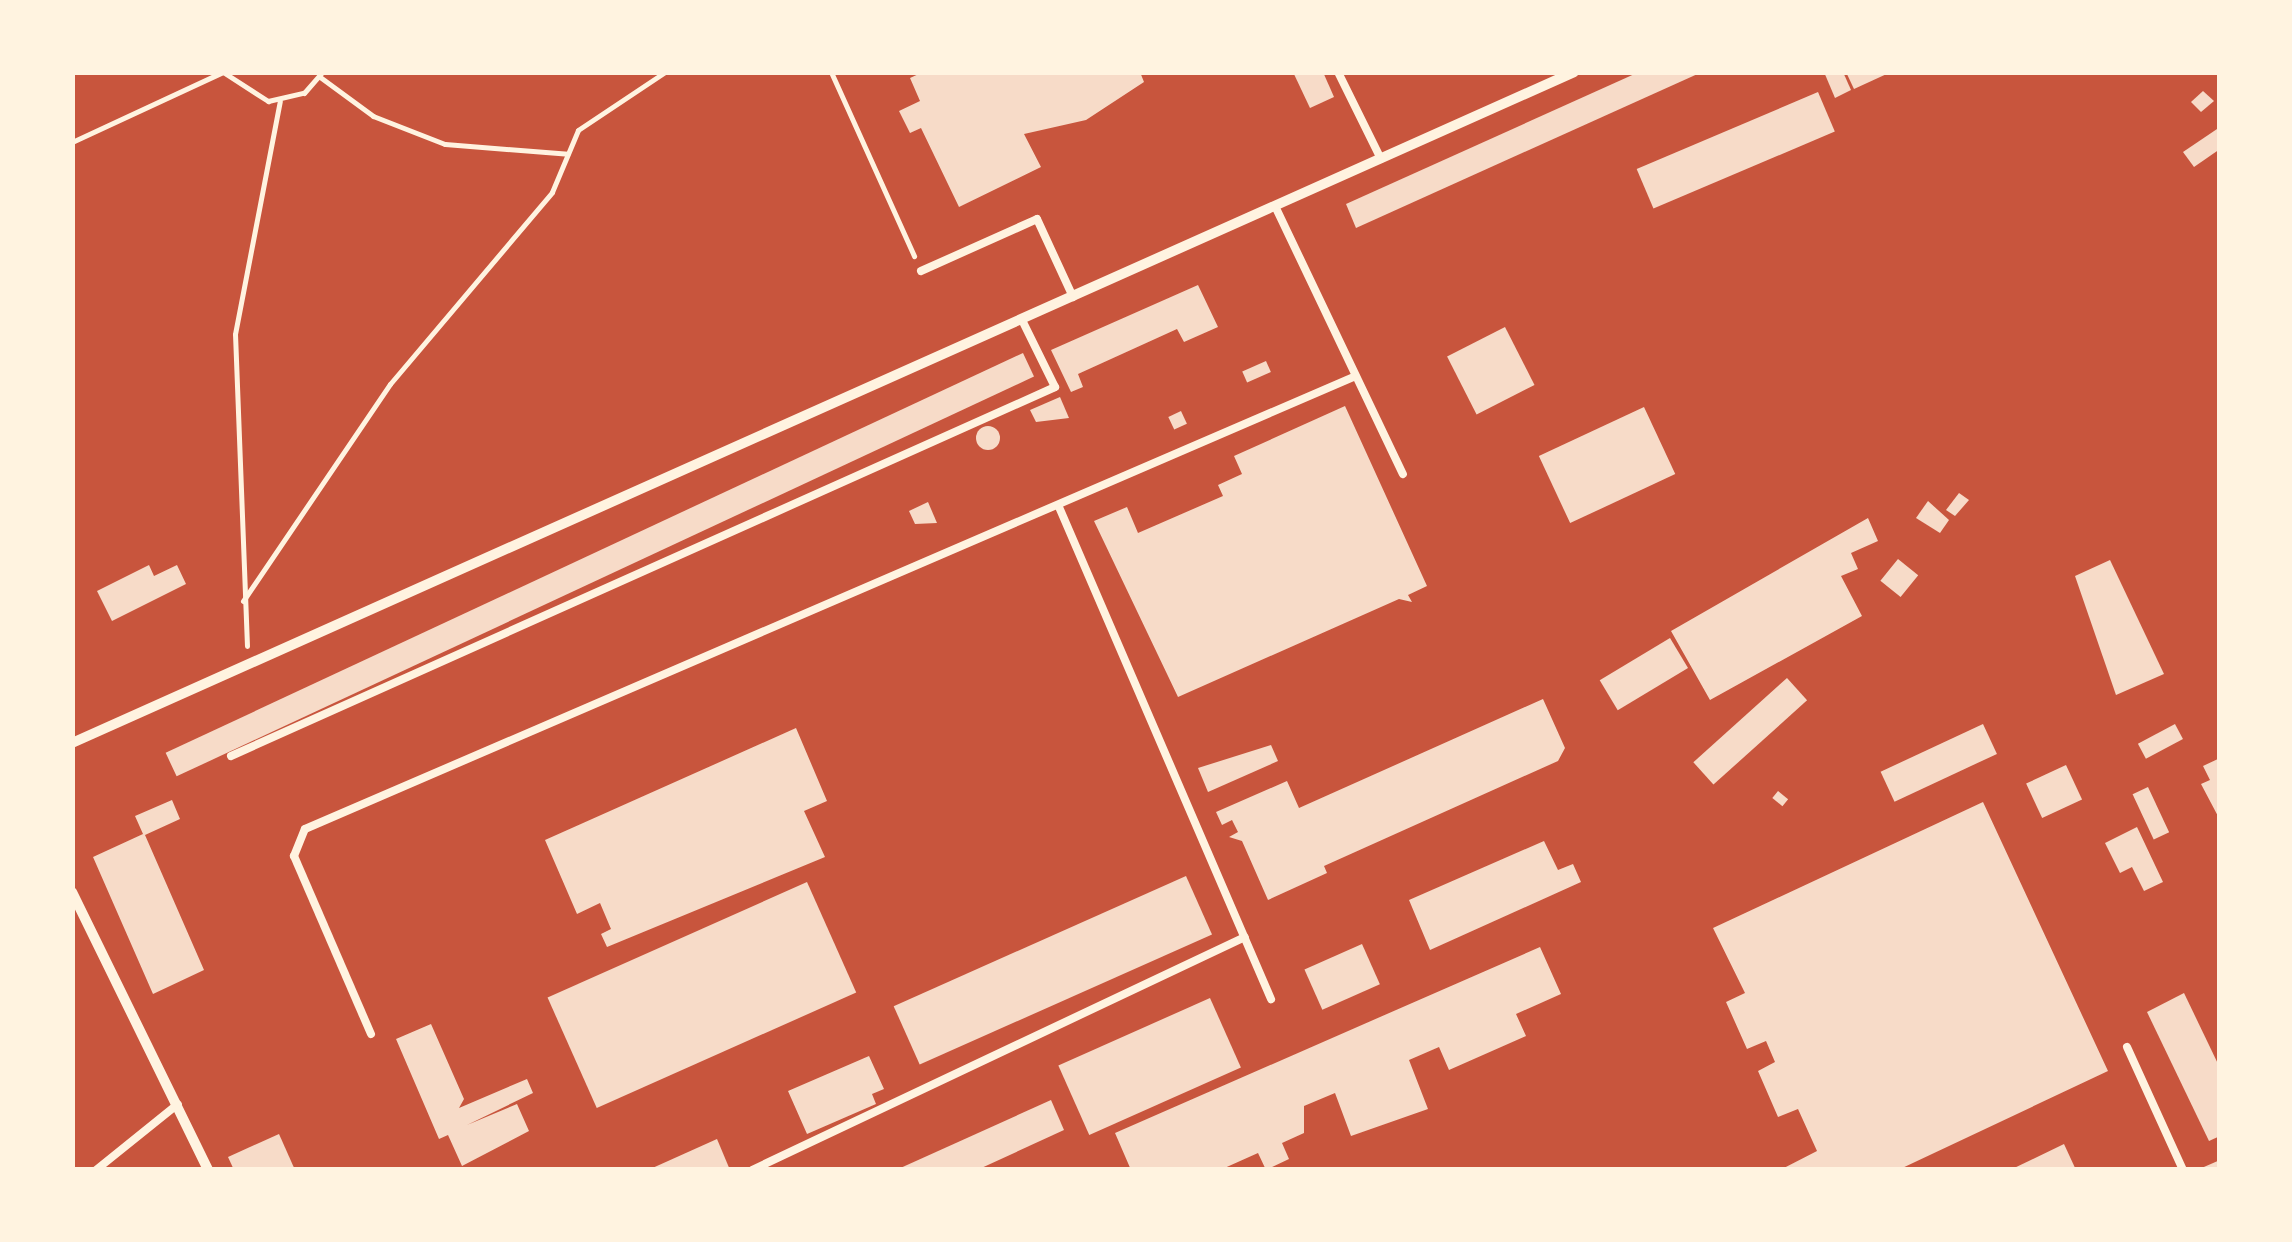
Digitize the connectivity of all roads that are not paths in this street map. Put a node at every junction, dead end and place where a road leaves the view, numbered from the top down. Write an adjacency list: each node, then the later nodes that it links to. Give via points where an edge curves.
1 (1338, 72): 3 (lane)
2 (1574, 72): 3 (street)
3 (1380, 159): 4 (street)
4 (1275, 206): 6 (street); 8 (lane)
5 (921, 272): 6 (lane, via 1037,219)
6 (1073, 297): 7 (street)
7 (1022, 320): 11 (street); 12 (lane, via 1055,388)
8 (1356, 376): 9 (lane); 10 (lane)
9 (1403, 474)
10 (1059, 508): 14 (lane); 16 (lane, via 305,830 294,856)
11 (72, 743)
12 (231, 756)
13 (72, 892): 18 (street)
14 (1245, 937): 15 (lane); 21 (lane)
15 (1272, 999)
16 (371, 1034)
17 (2128, 1047): 22 (lane)
18 (178, 1104): 19 (lane); 20 (street)
19 (96, 1170)
20 (208, 1170)
21 (752, 1170)
22 (2183, 1170)

